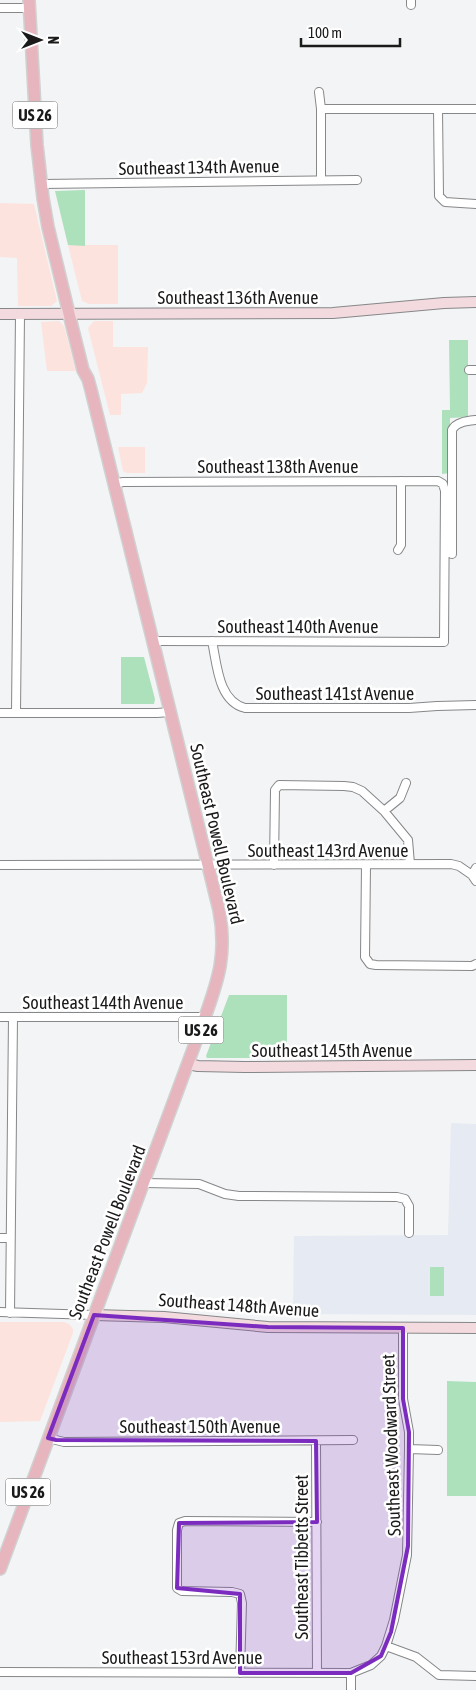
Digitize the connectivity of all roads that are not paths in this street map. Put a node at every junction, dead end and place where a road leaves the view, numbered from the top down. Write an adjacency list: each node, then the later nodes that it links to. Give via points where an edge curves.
1 (29, 4): 2 (street); 9 (main road, Southeast Powell Boulevard / US 26)
2 (0, 8)
3 (319, 92): 4 (street)
4 (321, 109): 5 (street); 7 (street)
5 (438, 109): 6 (street); 10 (street, via 439,196 445,202)
6 (476, 109)
7 (321, 180): 8 (street, Southeast 134th Avenue); 9 (street, Southeast 134th Avenue)
8 (357, 180)
9 (42, 184): 12 (main road, Southeast Powell Boulevard / US 26, via 48,227)
10 (476, 204)
11 (476, 302): 12 (street, Southeast 136th Avenue, via 333,314)
12 (73, 313): 14 (street, Southeast 136th Avenue); 17 (main road, Southeast Powell Boulevard / US 26, via 83,370 88,379)
13 (0, 314): 14 (street, Southeast 136th Avenue)
14 (20, 314): 26 (street)
15 (476, 420): 19 (street, via 459,422 452,430)
16 (401, 481): 17 (street, Southeast 138th Avenue); 18 (street, via 402,545); 22 (street, Southeast 138th Avenue, via 438,481 445,491)
17 (113, 484): 20 (main road, Southeast Powell Boulevard / US 26)
18 (398, 550)
19 (452, 554)
20 (152, 641): 21 (street, Southeast 140th Avenue); 25 (main road, Southeast Powell Boulevard / US 26)
21 (212, 641): 22 (street, Southeast 140th Avenue); 23 (street, Southeast 141st Avenue, via 224,692 232,702 245,708)
22 (444, 642)
23 (476, 705)
24 (0, 712): 26 (street)
25 (170, 712): 26 (street); 32 (main road, Southeast Powell Boulevard / US 26)
26 (16, 713)
27 (406, 783): 28 (street, via 400,798)
28 (384, 811): 30 (street, via 408,840); 33 (street, via 353,787 279,786 275,790)
29 (366, 864): 30 (street, Southeast 143rd Avenue); 33 (street, Southeast 143rd Avenue); 35 (street, via 365,958 370,964)
30 (410, 864): 34 (street, Southeast 143rd Avenue, via 451,864)
31 (0, 865): 32 (street, Southeast 143rd Avenue)
32 (208, 865): 33 (street, Southeast 143rd Avenue); 38 (main road, Southeast Powell Boulevard / US 26, via 220,918 223,950 218,981)
33 (274, 865)
34 (475, 875)
35 (476, 964)
36 (0, 1017): 37 (street, Southeast 144th Avenue)
37 (13, 1017): 38 (street, Southeast 144th Avenue); 44 (street)
38 (205, 1017): 39 (main road, Southeast Powell Boulevard / US 26)
39 (188, 1064): 40 (street, Southeast 145th Avenue, via 244,1067); 41 (main road, Southeast Powell Boulevard / US 26)
40 (476, 1066)
41 (144, 1183): 42 (street, via 199,1184 239,1196 397,1197 405,1199 409,1206); 47 (main road, Southeast Powell Boulevard / US 26)
42 (409, 1234)
43 (0, 1238): 44 (street)
44 (10, 1238): 46 (street)
45 (0, 1312): 46 (street, Southeast 148th Avenue)
46 (10, 1313): 47 (street, Southeast 148th Avenue)
47 (94, 1315): 48 (street, Southeast 148th Avenue, via 172,1317 268,1327); 50 (main road, Southeast Powell Boulevard / US 26)
48 (403, 1328): 49 (street, Southeast 148th Avenue); 53 (street, Southeast Woodward Street, via 403,1399)
49 (476, 1328)
50 (48, 1438): 52 (street, Southeast 150th Avenue, via 64,1442); 56 (main road, Southeast Powell Boulevard / US 26)
51 (353, 1440): 52 (street, Southeast 150th Avenue)
52 (316, 1441): 55 (street, Southeast Tibbetts Street)
53 (409, 1450): 54 (street); 57 (street, Southeast Woodward Street, via 407,1555)
54 (438, 1450)
55 (316, 1522): 60 (street, via 179,1523 177,1588 182,1591 240,1594); 61 (street, Southeast Tibbetts Street)
56 (0, 1568)
57 (386, 1646): 58 (street, Southeast Woodward Street, via 381,1656); 63 (street, via 416,1657 439,1675)
58 (364, 1668): 62 (street, Southeast 153rd Avenue)
59 (0, 1672): 60 (street, Southeast 153rd Avenue)
60 (240, 1673): 61 (street, Southeast 153rd Avenue)
61 (316, 1673): 62 (street, Southeast 153rd Avenue)
62 (351, 1673): 64 (street)
63 (476, 1676)
64 (351, 1690)

